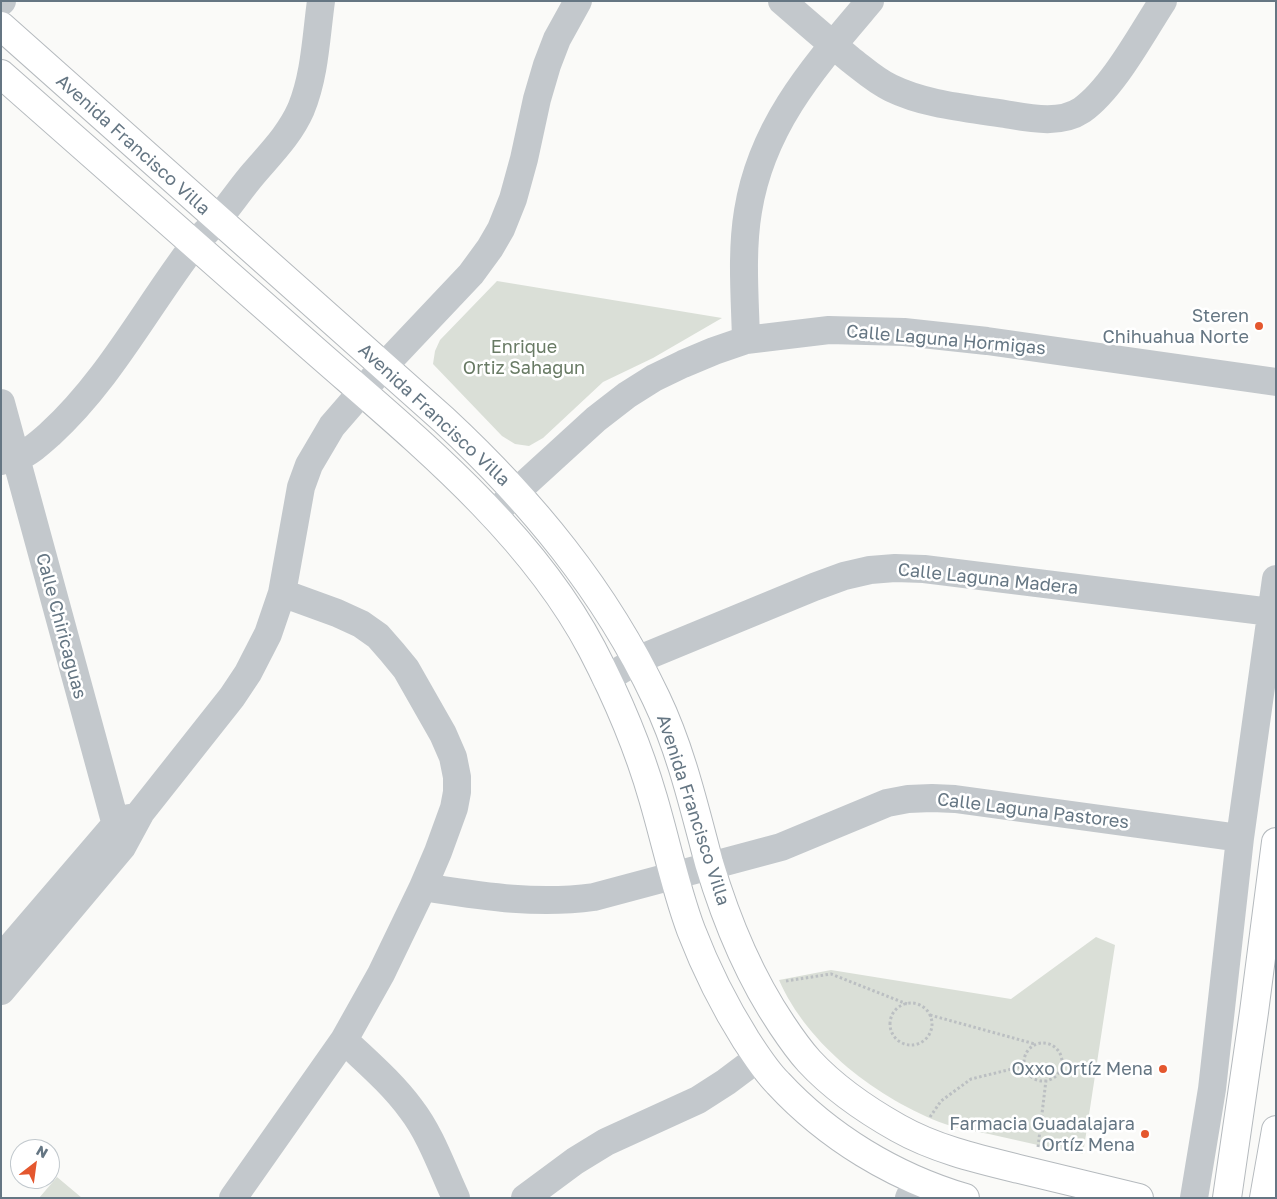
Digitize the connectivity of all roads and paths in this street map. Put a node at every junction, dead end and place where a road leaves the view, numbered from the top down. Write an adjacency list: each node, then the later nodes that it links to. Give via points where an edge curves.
1 (321, 1): 9 (street, via 313,61 300,109 277,148)
2 (578, 1): 12 (street, via 547,65 536,99 518,183 501,229 470,274)
3 (782, 1): 7 (street)
4 (870, 1): 7 (street)
5 (1164, 1): 7 (street, via 1111,81 1093,100 1070,116 1052,119 1035,119 919,99 890,88)
6 (1, 26): 9 (main road, Avenida Francisco Villa)
7 (833, 45): 11 (street, via 800,86 782,116 764,151 753,185 744,245)
8 (1, 74): 10 (main road, Avenida Francisco Villa)
9 (218, 220): 10 (street); 12 (main road, Avenida Francisco Villa)
10 (195, 244): 14 (main road, Avenida Francisco Villa); 16 (street, via 117,357 77,407 39,443)
11 (746, 340): 13 (street, Calle Laguna Hormigas, via 829,330 904,332); 17 (street, Calle Laguna Hormigas, via 683,364 627,395)
12 (384, 366): 14 (street); 17 (main road, Avenida Francisco Villa, via 483,457)
13 (1276, 382)
14 (361, 391): 18 (main road, Avenida Francisco Villa, via 418,440); 20 (street, via 332,426 309,465 301,487)
15 (1, 404): 16 (street, Calle Chiricaguas)
16 (8, 460): 24 (street, Calle Chiricaguas)
17 (516, 492): 18 (street, Calle Laguna Hormigas); 22 (main road, Avenida Francisco Villa, via 579,568)
18 (493, 515): 23 (main road, Avenida Francisco Villa, via 569,612)
19 (1276, 579): 21 (street)
20 (282, 593): 24 (street, via 268,634 248,673 141,812); 29 (street, via 337,613 378,636 406,669 443,734 453,757 457,792 454,808)
21 (1271, 612): 22 (street, Calle Laguna Madera, via 895,568 844,576); 25 (street)
22 (637, 660): 23 (street, Calle Laguna Madera); 27 (main road, Avenida Francisco Villa, via 657,700 682,765)
23 (606, 679): 28 (main road, Avenida Francisco Villa, via 636,747)
24 (118, 836): 30 (street); 32 (street)
25 (1240, 838): 27 (street, Calle Laguna Pastores, via 955,799 924,798 887,803 781,847); 49 (street, via 1212,1089)
26 (1276, 842): 50 (main road)
27 (711, 867): 28 (street, Calle Laguna Pastores); 31 (main road, Avenida Francisco Villa, via 730,925)
28 (674, 876): 29 (street, Calle Laguna Pastores, via 566,901 497,899); 37 (main road, Avenida Francisco Villa, via 704,961 727,1010)
29 (423, 887): 35 (street, via 381,974)
30 (1, 958)
31 (758, 986): 33 (path, via 831,974); 41 (main road, Avenida Francisco Villa, via 808,1061 857,1102)
32 (1, 991)
33 (907, 1004): 34 (path, via 920,1005); 34 (path, via 895,1010 890,1022 894,1035 904,1044 924,1041 932,1029)
34 (930, 1015): 36 (path)
35 (344, 1040): 44 (street); 45 (street, via 398,1092 412,1110)
36 (1036, 1044): 38 (path, via 1024,1057); 39 (path, via 1048,1044 1061,1056 1057,1075)
37 (758, 1058): 43 (main road, Avenida Francisco Villa, via 776,1082 820,1121); 46 (street, via 698,1100 606,1142)
38 (1024, 1066): 39 (path, via 1033,1078); 41 (path, via 971,1079 941,1101)
39 (1046, 1080): 42 (path)
40 (1276, 1130): 51 (main road)
41 (916, 1136): 42 (main road, Avenida Francisco Villa, via 975,1159)
42 (1034, 1173): 48 (main road, Avenida Francisco Villa)
43 (913, 1190): 47 (main road, Avenida Francisco Villa)
44 (233, 1198)
45 (456, 1198)
46 (525, 1198)
47 (965, 1198)
48 (1139, 1198)
49 (1194, 1198)
50 (1227, 1198)
51 (1264, 1198)

